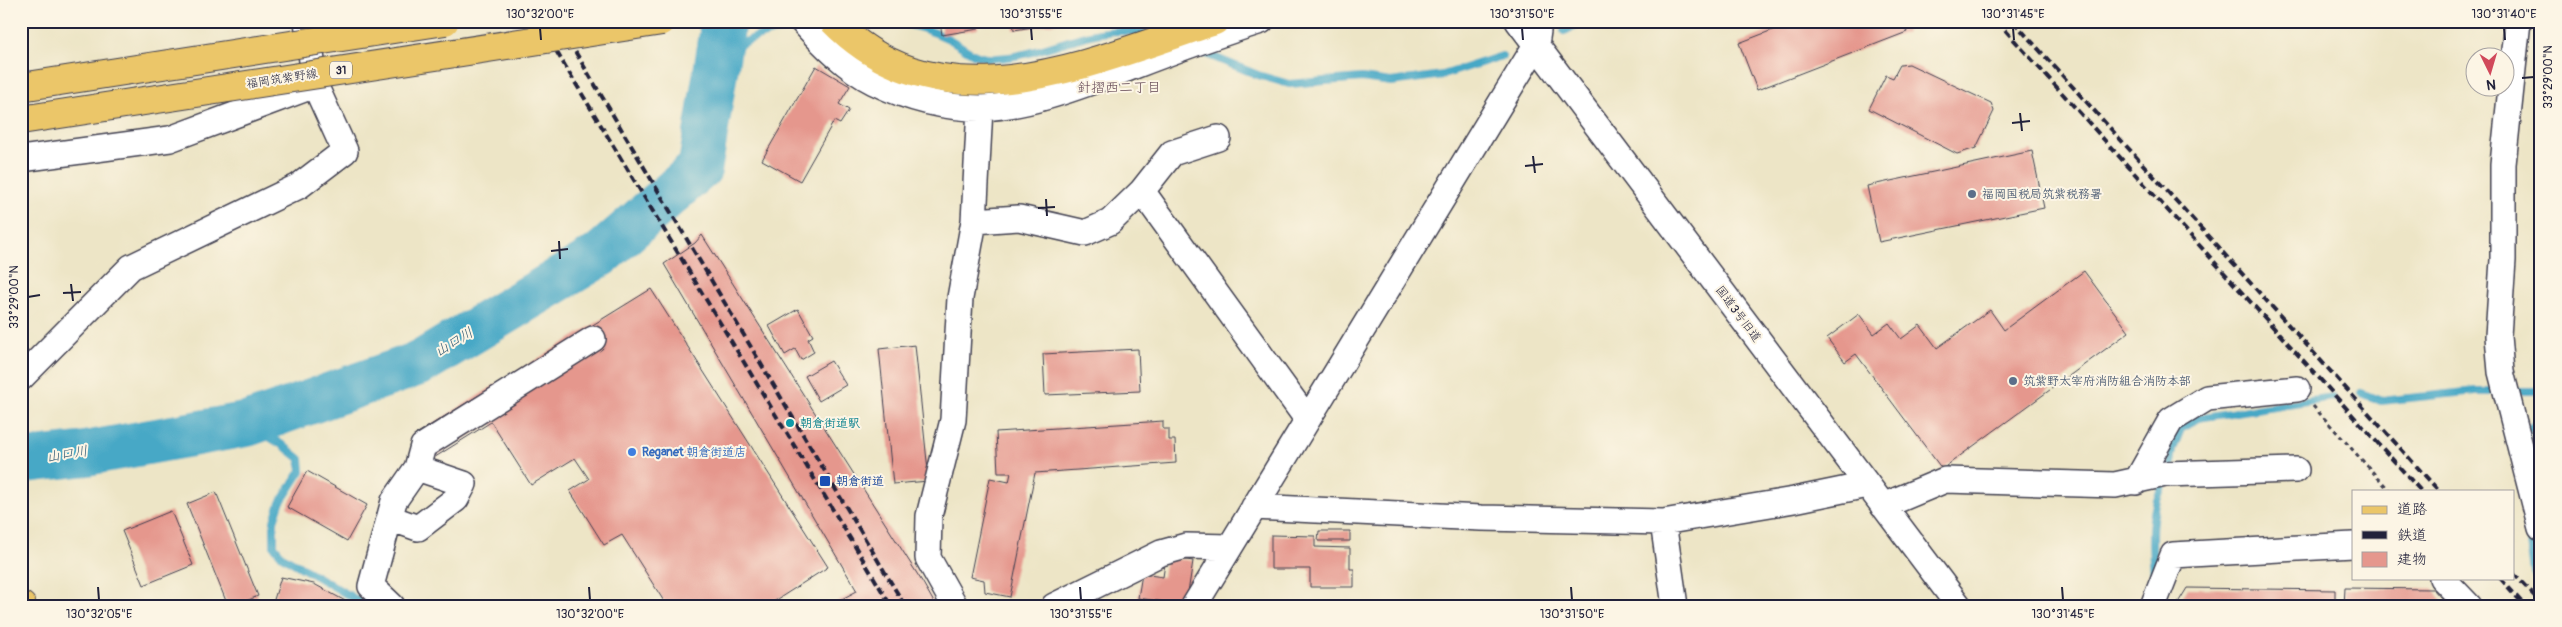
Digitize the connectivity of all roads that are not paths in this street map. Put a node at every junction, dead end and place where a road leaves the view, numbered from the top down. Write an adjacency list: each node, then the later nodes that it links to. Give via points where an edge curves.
1 (307, 21): 11 (street)
2 (445, 21): 12 (main road, bridge)
3 (662, 21): 14 (main road, 福岡筑紫野線 / 31, bridge)
4 (802, 21): 13 (street, via 845,62 873,82 936,104)
5 (833, 21): 6 (main road, via 853,42 877,58 908,71 944,80 977,83 1060,71)
6 (1215, 21)
7 (1261, 21): 13 (street, via 1075,89)
8 (1518, 21): 10 (street, 国道3号旧道)
9 (2518, 21): 31 (street, via 2503,164 2503,260 2498,336 2501,372)
10 (1537, 33): 22 (street); 26 (street, 国道3号旧道)
11 (315, 85): 16 (street, via 170,139); 20 (street, via 345,150 299,186 132,267)
12 (21, 87)
13 (980, 108): 18 (street)
14 (21, 120)
15 (1218, 138): 17 (street, via 1172,153)
16 (21, 159)
17 (1142, 191): 18 (street, via 1110,222 1085,233 1019,218); 22 (street)
18 (974, 221): 36 (street, via 960,298 953,420 929,516 928,558)
19 (593, 338): 23 (street, via 423,446)
20 (21, 378)
21 (2297, 389): 25 (street, via 2207,398 2171,420)
22 (1307, 419): 28 (street)
23 (417, 468): 29 (street, via 394,501); 29 (street, via 464,484 456,499 418,528)
24 (2296, 470): 25 (street, via 2165,474)
25 (2136, 482): 27 (street, via 2115,485 1946,480)
26 (1868, 485): 27 (street, 国道3号旧道); 30 (street)
27 (1883, 506): 40 (street, 国道3号旧道)
28 (1254, 507): 30 (street, via 1481,518); 33 (street)
29 (390, 518): 35 (street, via 372,586)
30 (1663, 522): 39 (street)
31 (2541, 528)
32 (2352, 545): 41 (street, via 2173,555)
33 (1230, 547): 37 (street, via 1186,546 1161,553); 38 (street)
34 (2444, 580): 42 (street)
35 (392, 606)
36 (955, 606)
37 (1054, 606)
38 (1194, 606)
39 (1674, 606)
40 (1959, 606)
41 (2153, 606)
42 (2469, 606)

